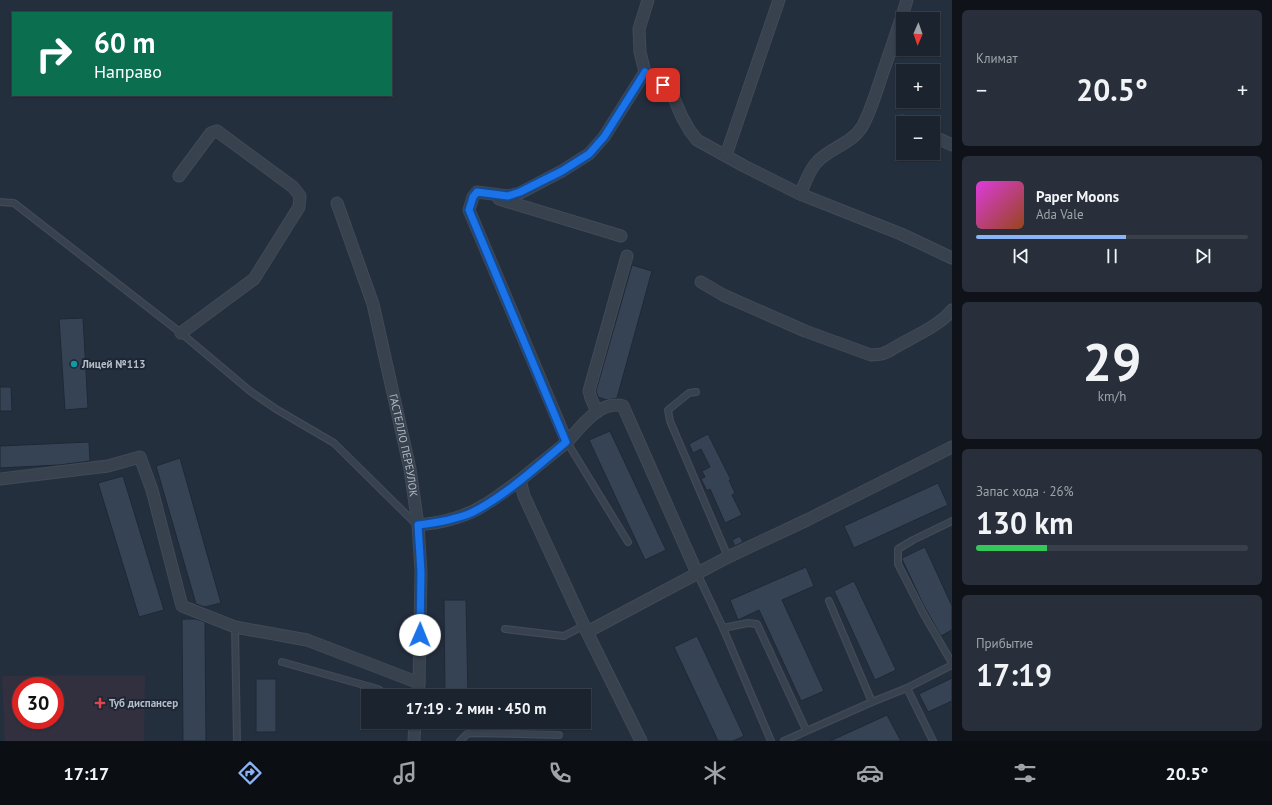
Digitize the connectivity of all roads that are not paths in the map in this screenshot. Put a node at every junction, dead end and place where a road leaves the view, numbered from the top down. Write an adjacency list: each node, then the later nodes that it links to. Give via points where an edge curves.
1 (648, 0): 4 (street, via 639,29 640,52)
2 (779, 0): 7 (street)
3 (907, 0): 10 (street, via 863,126 855,135 816,162)
4 (645, 72): 7 (street, via 672,94 697,140); 9 (street, via 604,137 589,154 520,192 508,196)
5 (940, 139): 6 (street)
6 (952, 145)
7 (726, 155): 10 (street)
8 (179, 176): 18 (street, via 211,133 216,132 293,187 300,196 299,207 254,279)
9 (477, 192): 13 (street); 21 (street, via 469,210)
10 (800, 194): 15 (street, via 901,234)
11 (0, 202): 18 (lane, via 14,203)
12 (337, 204): 26 (street, ГАСТЕЛЛО ПЕРЕУЛОК, via 373,304 403,431)
13 (621, 236)
14 (627, 256): 20 (street, via 589,391)
15 (952, 258)
16 (701, 282): 17 (street, via 805,331 871,355 889,351 949,315)
17 (952, 310)
18 (181, 333): 26 (lane, via 250,391 334,443)
19 (696, 392): 28 (lane, via 689,393 668,410 670,421)
20 (598, 412): 21 (street); 29 (street, via 612,405 623,406)
21 (566, 442): 24 (street); 27 (lane)
22 (952, 447): 28 (street)
23 (0, 479): 31 (street, via 108,466 140,457 152,490 182,606)
24 (520, 480): 26 (street, via 470,513 437,523); 34 (street, via 524,496)
25 (952, 521): 36 (lane, via 898,549 898,564)
26 (418, 525): 37 (street, ГАСТЕЛЛО ПЕРЕУЛОК, via 421,572)
27 (628, 542)
28 (728, 557): 29 (street)
29 (697, 573): 32 (lane); 34 (street)
30 (829, 601): 41 (lane)
31 (235, 628): 37 (street, via 307,640); 44 (lane)
32 (724, 628): 42 (lane, via 748,623 757,624); 47 (lane)
33 (506, 629): 34 (lane, via 564,636)
34 (585, 629): 46 (street)
35 (282, 662): 39 (lane)
36 (952, 664): 38 (lane)
37 (419, 683): 40 (street, ГАСТЕЛЛО ПЕРЕУЛОК)
38 (907, 688): 41 (lane); 49 (lane)
39 (378, 689)
40 (419, 689)
41 (872, 702): 42 (lane)
42 (806, 730): 48 (lane)
43 (559, 734): 45 (lane, via 472,733)
44 (237, 741)
45 (460, 741)
46 (641, 741)
47 (770, 741)
48 (784, 741)
49 (933, 741)

